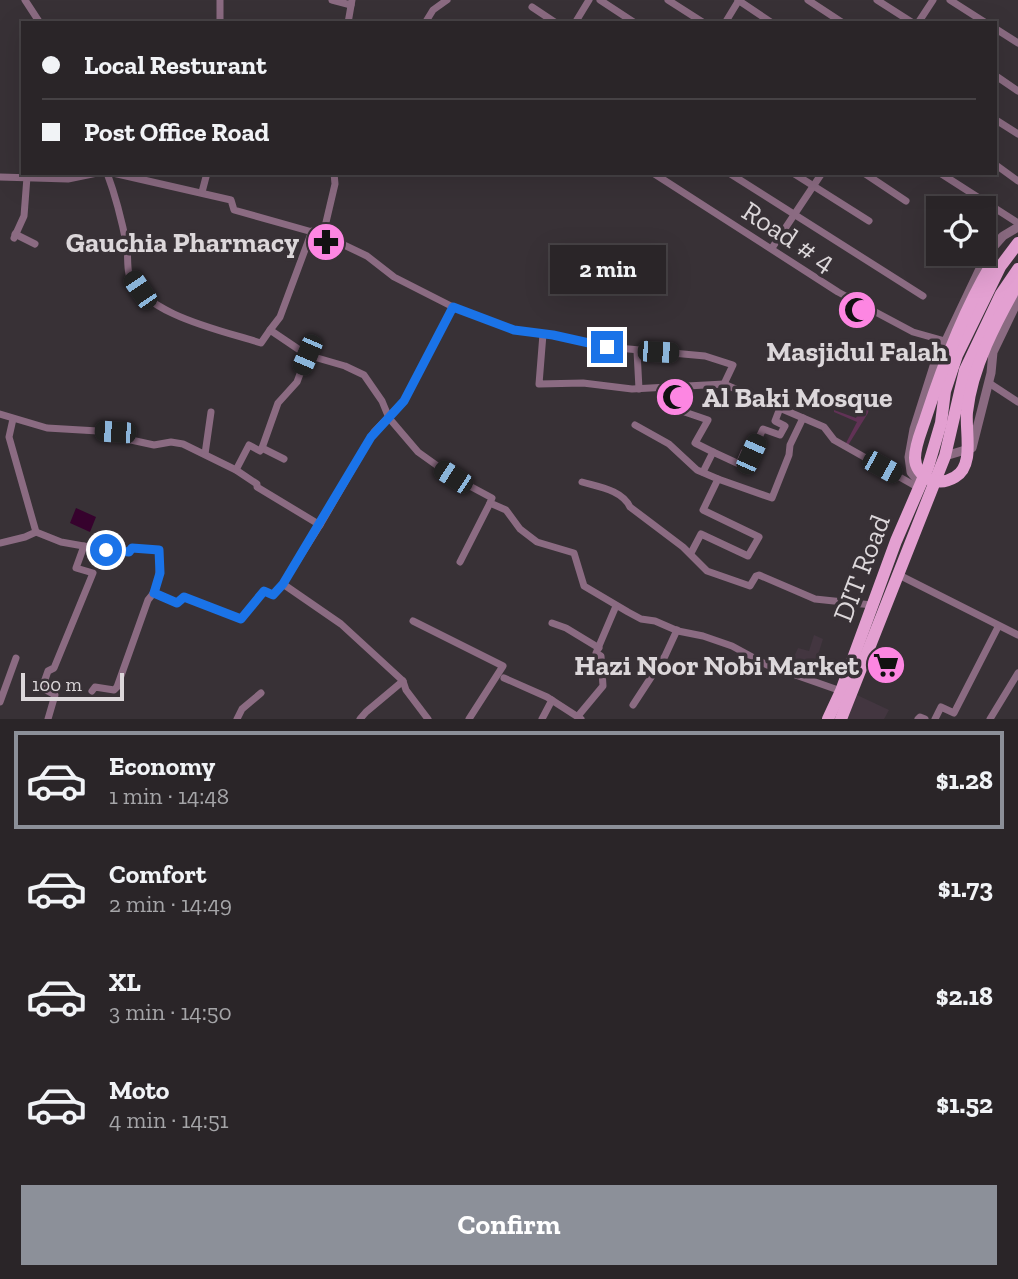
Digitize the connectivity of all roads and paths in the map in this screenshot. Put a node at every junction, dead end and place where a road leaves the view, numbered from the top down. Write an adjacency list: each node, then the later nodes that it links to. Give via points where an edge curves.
1 (25, 0): 15 (street)
2 (220, 0): 16 (street)
3 (332, 0): 13 (street)
4 (447, 0): 18 (street)
5 (589, 0): 20 (street)
6 (600, 0): 21 (street)
7 (668, 0): 22 (street)
8 (738, 0): 23 (street); 24 (street)
9 (808, 0): 25 (street)
10 (877, 0): 26 (street)
11 (933, 0): 27 (street)
12 (950, 0): 28 (street)
13 (352, 3): 17 (street)
14 (532, 7): 19 (street)
15 (39, 21)
16 (220, 21)
17 (348, 21)
18 (426, 21)
19 (553, 21)
20 (576, 21)
21 (632, 21)
22 (701, 21)
23 (726, 21)
24 (769, 21)
25 (839, 21)
26 (909, 21)
27 (919, 21)
28 (983, 21)
29 (997, 30): 30 (street)
30 (1018, 43)
31 (997, 77): 32 (street)
32 (1018, 90)
33 (997, 122): 34 (street)
34 (1018, 134)
35 (997, 166): 50 (street)
36 (87, 175): 49 (street)
37 (108, 175): 68 (street, via 129,274 147,297 194,322 261,343)
38 (122, 175): 51 (street)
39 (167, 175): 51 (street)
40 (206, 175): 53 (street)
41 (334, 175): 59 (street)
42 (656, 175): 62 (street, Road # 4)
43 (732, 175): 55 (street)
44 (796, 175): 52 (street)
45 (821, 175): 52 (street)
46 (867, 175): 54 (street)
47 (943, 175): 57 (street)
48 (0, 177): 49 (street)
49 (27, 177): 60 (street, via 23,216 15,236)
50 (1018, 181)
51 (167, 185): 53 (street)
52 (814, 186): 55 (street); 56 (street)
53 (202, 192): 58 (street, via 231,200 234,210)
54 (906, 201)
55 (794, 215): 62 (street); 65 (street)
56 (869, 221)
57 (1018, 225): 70 (street, via 987,254)
58 (312, 231): 59 (street); 68 (street, via 280,317)
59 (323, 235): 67 (street)
60 (35, 244)
61 (1016, 244): 64 (main road, bridge, via 991,265 954,339 920,435 915,462 928,478 948,480 965,466 971,390 990,338); 94 (main road, DIT Road, via 957,355 934,450)
62 (772, 248): 70 (street, Road # 4, via 838,292 913,332)
63 (1018, 269): 88 (main road, DIT Road, via 965,370)
64 (1018, 283)
65 (923, 296)
66 (1018, 300): 73 (street, via 993,352)
67 (453, 307): 69 (street, via 514,330); 81 (street, via 404,401)
68 (270, 330): 72 (street)
69 (543, 334): 71 (street); 76 (street, via 539,384)
70 (945, 341): 94 (street, via 911,443 909,465)
71 (637, 351): 74 (street, via 705,356 733,365); 76 (street)
72 (307, 355): 81 (street, via 364,375); 85 (street, via 297,382 278,403)
73 (989, 383): 77 (street); 88 (street, via 972,448)
74 (724, 384): 75 (street); 78 (street)
75 (668, 388): 76 (street); 86 (street, via 667,406 708,420 695,443)
76 (639, 389)
77 (1018, 402)
78 (780, 408): 82 (street); 86 (street, via 775,421 785,426 781,434 763,429 751,454 744,452 739,464)
79 (212, 412): 87 (street)
80 (0, 414): 83 (street)
81 (389, 418): 95 (street, via 418,452 492,498); 96 (street, via 371,437)
82 (803, 418): 92 (street, via 772,498); 94 (street)
83 (13, 419): 87 (street, via 47,428 115,432 154,445 183,444); 97 (street, via 9,437)
84 (635, 425): 91 (street, via 669,444)
85 (262, 448): 89 (street); 90 (street, via 249,445)
86 (713, 452): 91 (street)
87 (205, 454): 90 (street)
88 (945, 456): 102 (main road, DIT Road)
89 (284, 459)
90 (236, 470): 96 (street)
91 (703, 472): 92 (street)
92 (718, 479): 100 (street, via 703,510 758,538 748,556 701,534)
93 (582, 482): 100 (street, via 614,491)
94 (920, 486): 106 (main road, DIT Road)
95 (490, 503): 101 (street); 105 (street, via 506,510 537,542 574,553 584,586)
96 (320, 524): 103 (street)
97 (36, 532): 98 (street); 99 (street)
98 (0, 543)
99 (83, 546): 104 (street, via 129,552 132,548 159,550 160,573); 125 (street, via 76,568 93,573 42,688 55,695)
100 (691, 553): 106 (street, via 707,570 750,586 759,575 815,599)
101 (460, 562)
102 (897, 574): 106 (main road, DIT Road); 109 (street)
103 (283, 584): 104 (street, via 273,595 264,591 241,619 184,597 177,603); 116 (street, via 341,624)
104 (154, 593): 117 (street, via 117,687)
105 (616, 606): 110 (street); 112 (street)
106 (877, 609): 118 (main road, DIT Road); 131 (main road)
107 (413, 621): 128 (street, via 503,667)
108 (552, 623): 112 (street)
109 (998, 627): 111 (street); 134 (street, via 954,713 941,707)
110 (677, 630): 118 (street, via 732,646 767,666); 122 (street)
111 (1018, 635)
112 (599, 648): 124 (street, via 596,653 601,656 603,686)
113 (16, 658): 121 (street)
114 (1018, 673): 135 (street)
115 (505, 678): 120 (street)
116 (403, 681): 123 (street); 127 (street)
117 (92, 691)
118 (841, 691): 130 (main road, DIT Road)
119 (261, 693): 126 (street)
120 (552, 700): 124 (street); 129 (street)
121 (0, 702)
122 (634, 705)
123 (425, 718)
124 (580, 718)
125 (48, 719)
126 (237, 719)
127 (360, 719)
128 (469, 719)
129 (542, 719)
130 (828, 719)
131 (841, 719)
132 (918, 719): 133 (street)
133 (925, 719)
134 (935, 719)
135 (990, 719)

